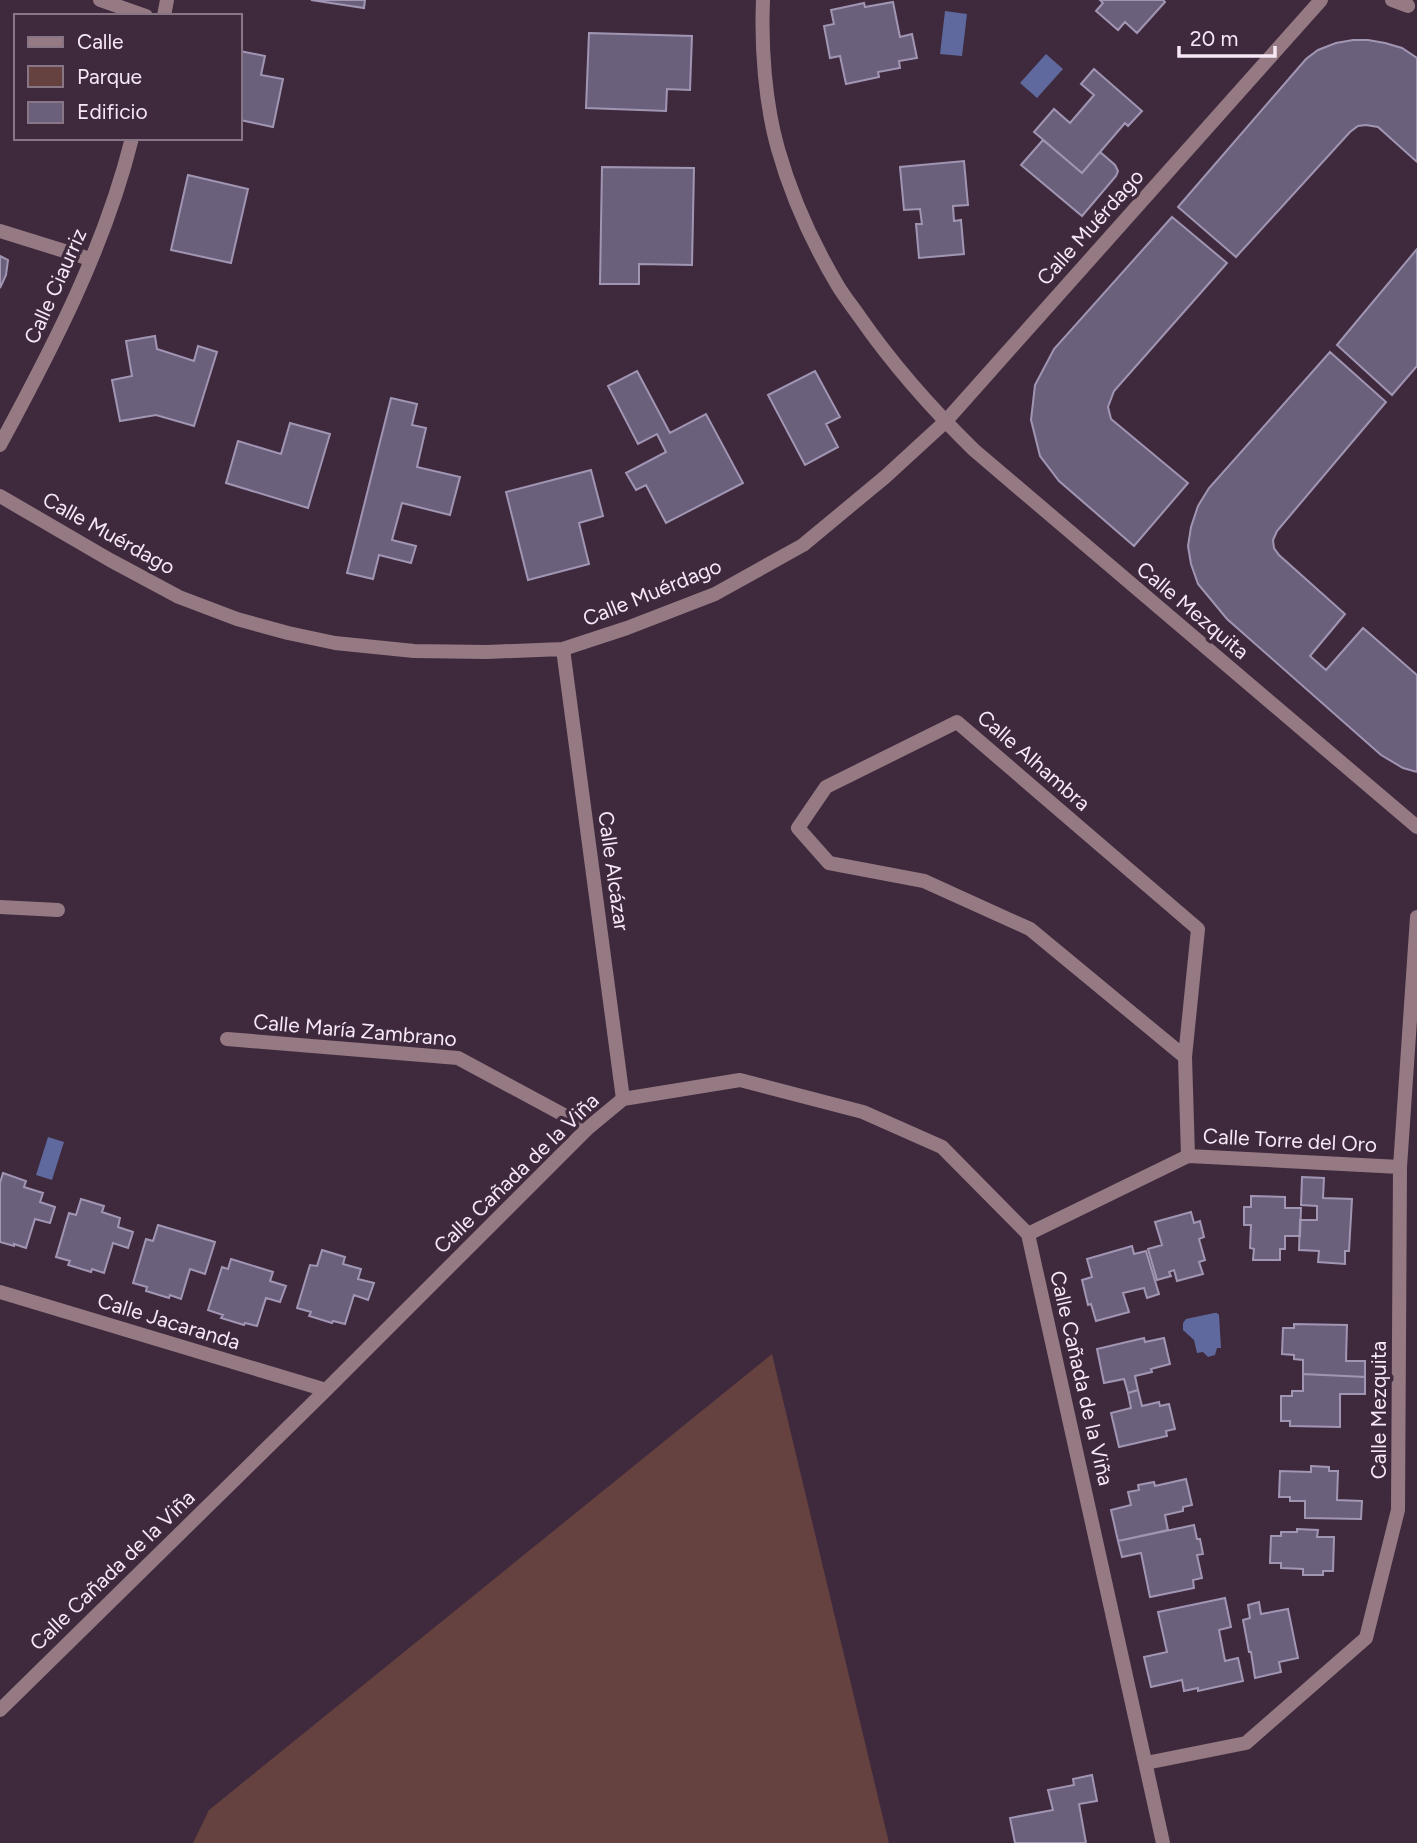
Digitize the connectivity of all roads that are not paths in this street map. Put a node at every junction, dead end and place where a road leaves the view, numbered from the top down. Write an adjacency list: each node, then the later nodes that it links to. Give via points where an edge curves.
1 (100, 0): 7 (street)
2 (763, 0): 11 (street, Calle Mezquita, via 769,108 795,198 838,286 885,353)
3 (1331, 0): 6 (street, Calle Muérdago)
4 (1392, 0): 5 (street)
5 (1407, 5)
6 (1316, 6): 11 (street, Calle Muérdago)
7 (140, 14)
8 (131, 140): 10 (street, Calle Ciaurriz)
9 (0, 230): 10 (street)
10 (90, 259): 12 (street, Calle Ciaurriz, via 53,346)
11 (945, 422): 14 (street, Calle Muérdago, via 803,545 715,594); 15 (street, Calle Mezquita)
12 (0, 444)
13 (0, 496): 14 (street, Calle Muérdago, via 179,597 288,633 414,651)
14 (563, 649): 21 (street, Calle Alcázar)
15 (1417, 827)
16 (0, 907): 17 (street)
17 (58, 910)
18 (1417, 917): 24 (street, Calle Mezquita)
19 (227, 1039): 22 (street, Calle María Zambrano, via 458,1058)
20 (1185, 1057): 20 (street, Calle Alhambra, via 1198,929 957,722 826,787 798,828 829,863 924,881 1030,929); 23 (street, Calle Alhambra)
21 (622, 1099): 22 (street, Calle Cañada de la Viña); 25 (street, Calle Cañada de la Viña, via 740,1080 863,1112 942,1147)
22 (589, 1128): 27 (street, Calle Cañada de la Viña)
23 (1188, 1156): 24 (street, Calle Torre del Oro); 25 (street, Calle Torre del Oro)
24 (1399, 1167): 29 (street, Calle Mezquita, via 1398,1510 1366,1638 1246,1743)
25 (1028, 1234): 29 (street, Calle Cañada de la Viña)
26 (0, 1293): 27 (street, Calle Jacaranda)
27 (326, 1390): 28 (street, Calle Cañada de la Viña)
28 (0, 1710)
29 (1146, 1763): 30 (street, Calle Cañada de la Viña)
30 (1163, 1843)

